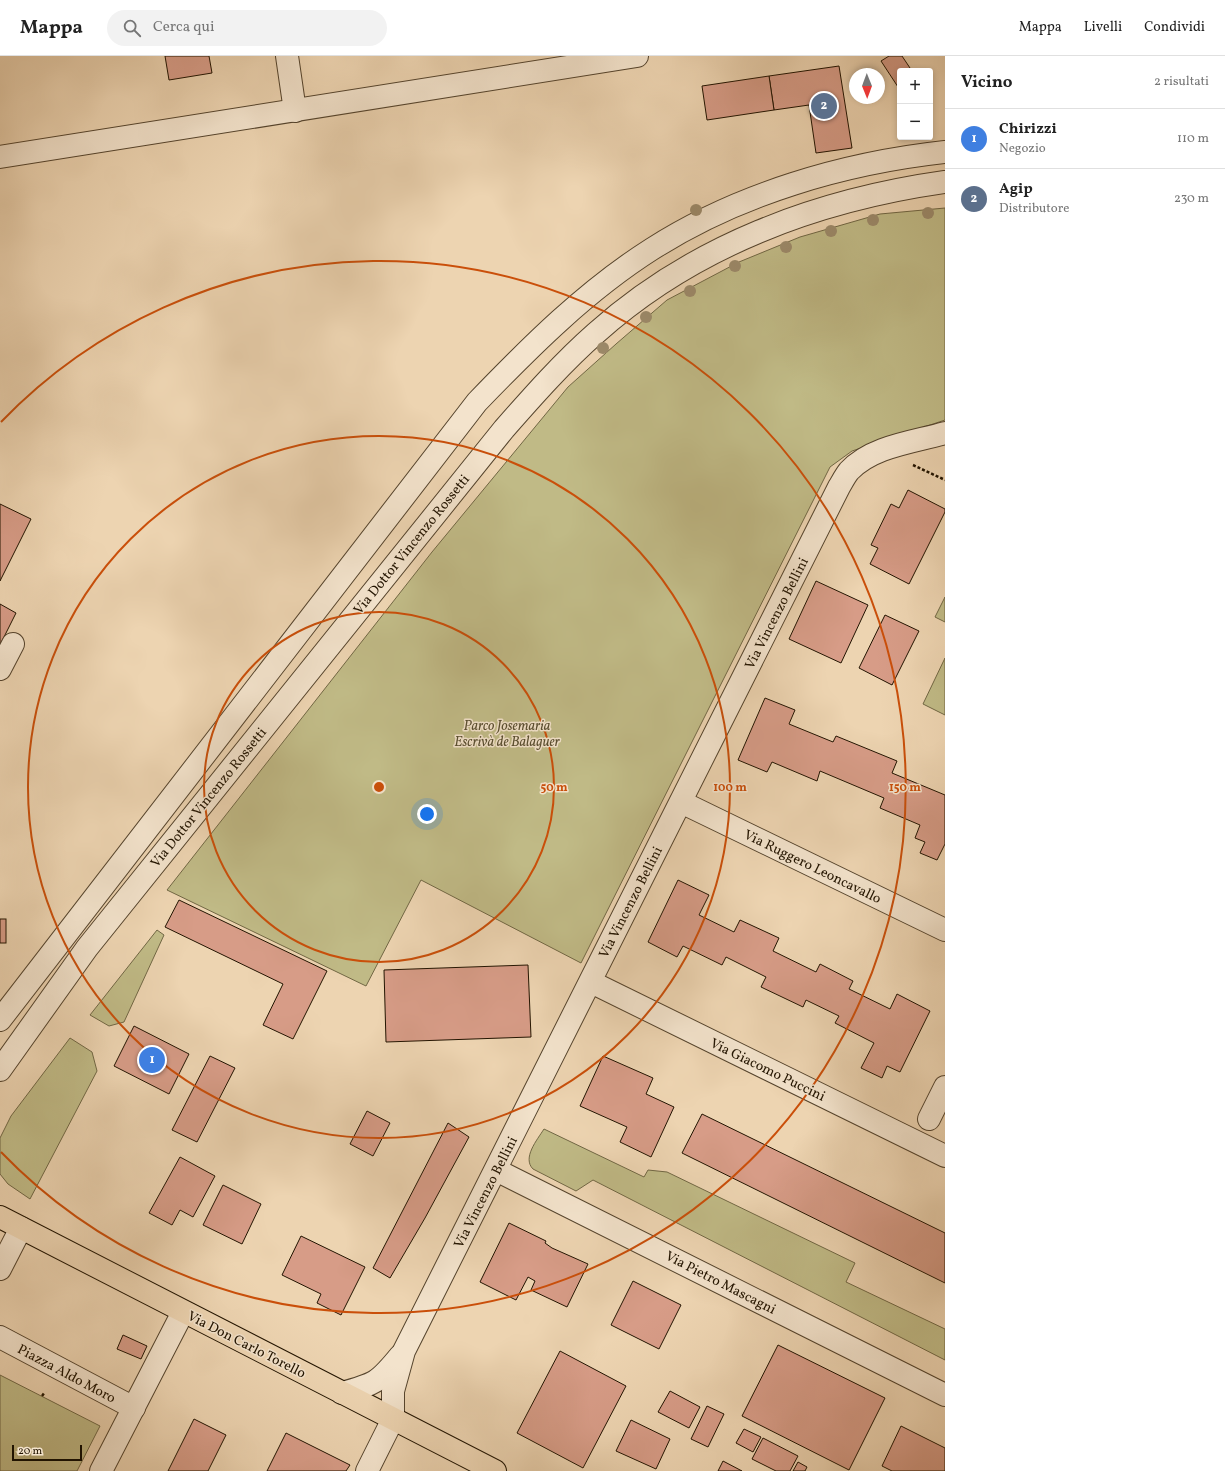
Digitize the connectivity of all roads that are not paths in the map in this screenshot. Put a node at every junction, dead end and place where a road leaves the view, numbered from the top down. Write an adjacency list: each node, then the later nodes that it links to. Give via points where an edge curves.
1 (287, 56): 3 (street)
2 (638, 56): 3 (street)
3 (296, 111): 5 (street)
4 (945, 152): 13 (street, Via Dottor Vincenzo Rossetti, via 862,165 806,180 750,200 653,248 568,312 477,402)
5 (0, 157)
6 (945, 182): 14 (street, Via Dottor Vincenzo Rossetti, via 841,202 795,217 732,243 677,273 597,332 504,429 87,948)
7 (945, 433): 10 (street, Via Vincenzo Bellini, via 882,451 864,459 849,471)
8 (13, 644): 9 (street)
9 (0, 669)
10 (681, 802): 11 (street, Via Ruggero Leoncavallo); 12 (street, Via Vincenzo Bellini)
11 (945, 930)
12 (591, 982): 17 (street, Via Giacomo Puccini); 18 (street, Via Vincenzo Bellini)
13 (0, 1020)
14 (0, 1070)
15 (945, 1087): 16 (street)
16 (929, 1119)
17 (945, 1156)
18 (496, 1170): 24 (street, Via Vincenzo Bellini); 26 (street, Via Pietro Mascagni)
19 (0, 1217): 20 (main road, Via Don Carlo Torello)
20 (21, 1228): 21 (street); 22 (main road, Via Don Carlo Torello)
21 (0, 1269)
22 (183, 1312): 25 (main road, Via Don Carlo Torello); 27 (street, Piazza Aldo Moro)
23 (0, 1337): 27 (street, Piazza Aldo Moro)
24 (404, 1351): 25 (street, Via Vincenzo Bellini, via 383,1377 369,1386); 28 (street, Via Vincenzo Bellini, via 393,1391)
25 (342, 1393): 28 (main road, Via Don Carlo Torello)
26 (945, 1395)
27 (134, 1408): 29 (street, Piazza Aldo Moro)
28 (393, 1419): 30 (street); 31 (main road, Via Don Carlo Torello)
29 (101, 1471)
30 (367, 1471)
31 (495, 1471)

